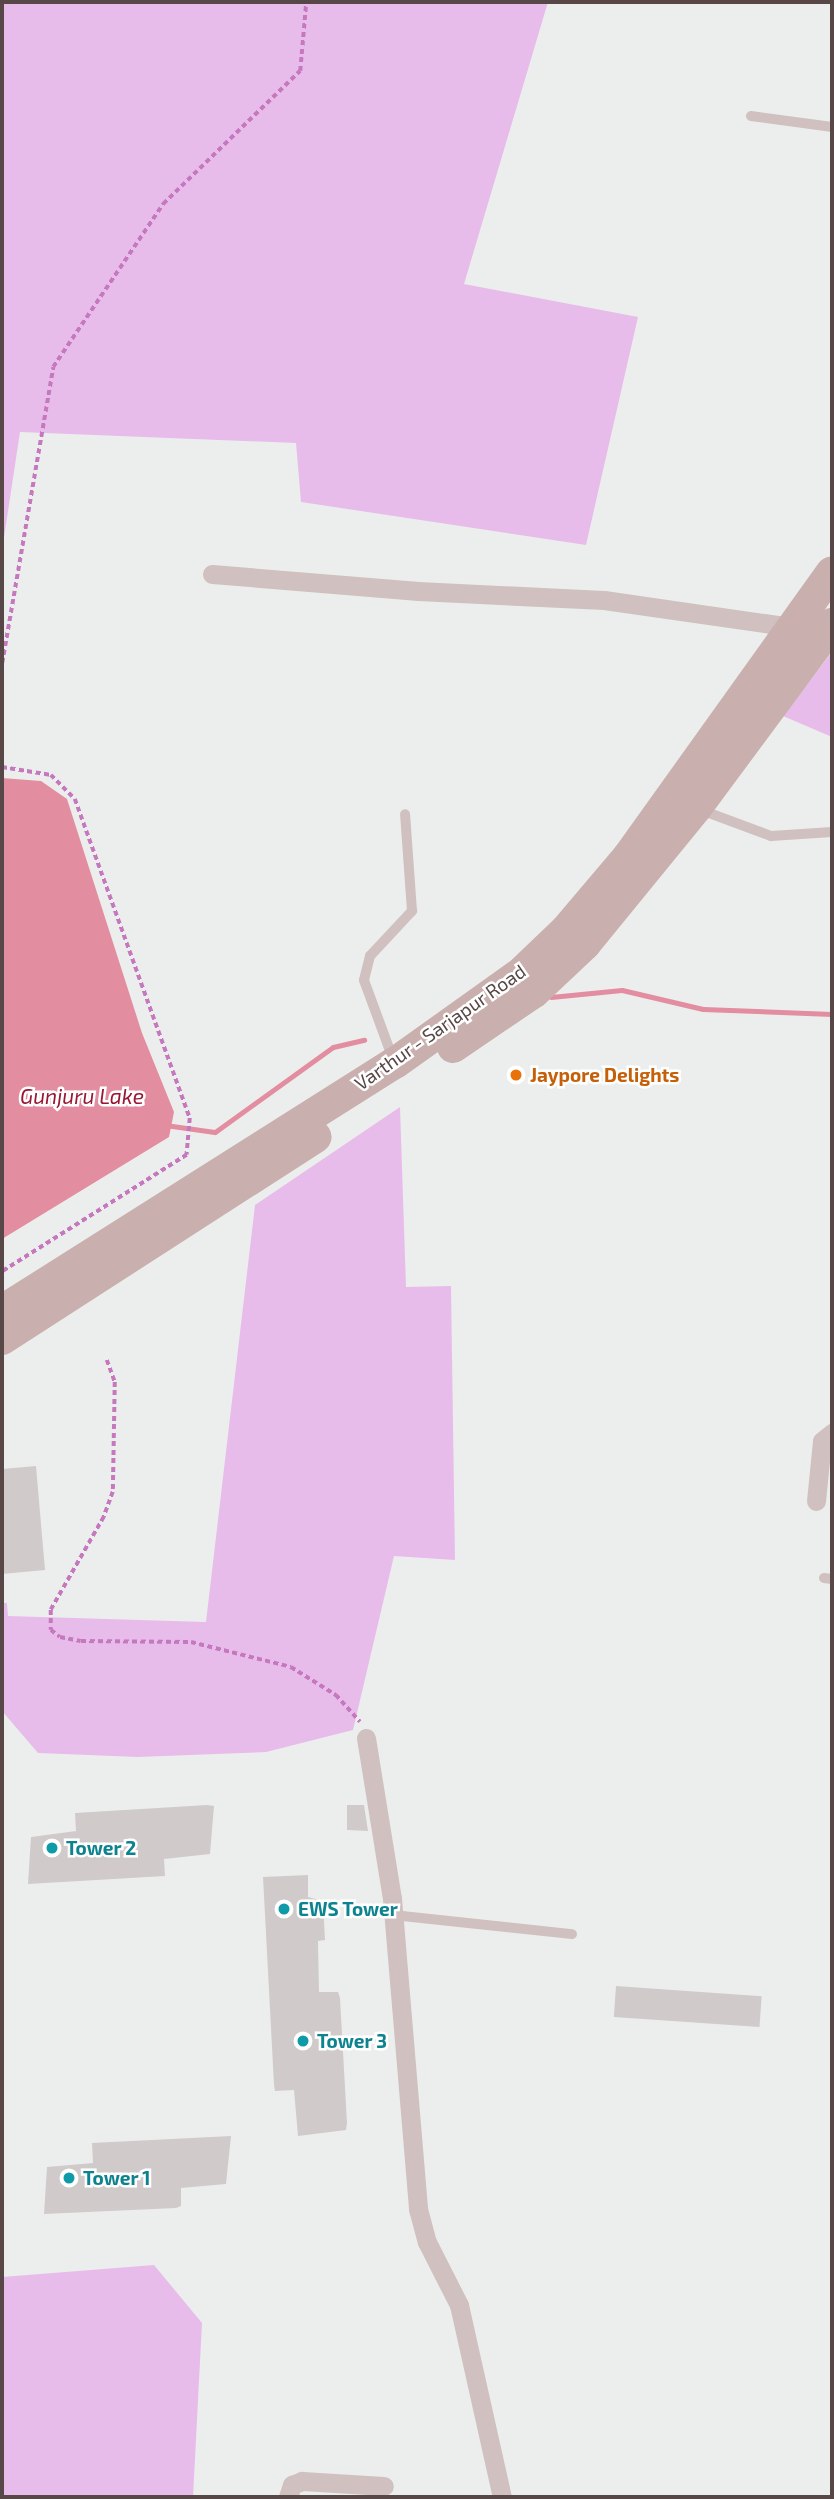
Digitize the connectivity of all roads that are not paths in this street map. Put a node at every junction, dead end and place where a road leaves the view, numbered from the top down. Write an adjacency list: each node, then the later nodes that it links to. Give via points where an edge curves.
1 (751, 116): 2 (lane)
2 (832, 127)
3 (832, 572): 6 (main road, Varthur - Sarjapur Road)
4 (212, 574): 6 (street, via 604,600)
5 (832, 624): 7 (main road, Varthur - Sarjapur Road)
6 (791, 627): 10 (main road, Varthur - Sarjapur Road, via 628,857 566,930 520,974)
7 (696, 808): 9 (lane, via 771,836); 12 (main road, Varthur - Sarjapur Road, via 585,944 534,992)
8 (405, 814): 10 (lane, via 412,911 370,956 364,980)
9 (832, 832)
10 (395, 1063): 11 (main road, Varthur - Sarjapur Road)
11 (2, 1311)
12 (2, 1339)
13 (832, 1433): 14 (street, via 822,1441)
14 (816, 1501)
15 (366, 1738): 16 (street)
16 (393, 1916): 17 (lane); 20 (street, via 418,2209 464,2323 482,2424)
17 (572, 1934)
18 (384, 2486): 19 (street, via 302,2481 292,2485)
19 (288, 2497)
20 (502, 2497)

